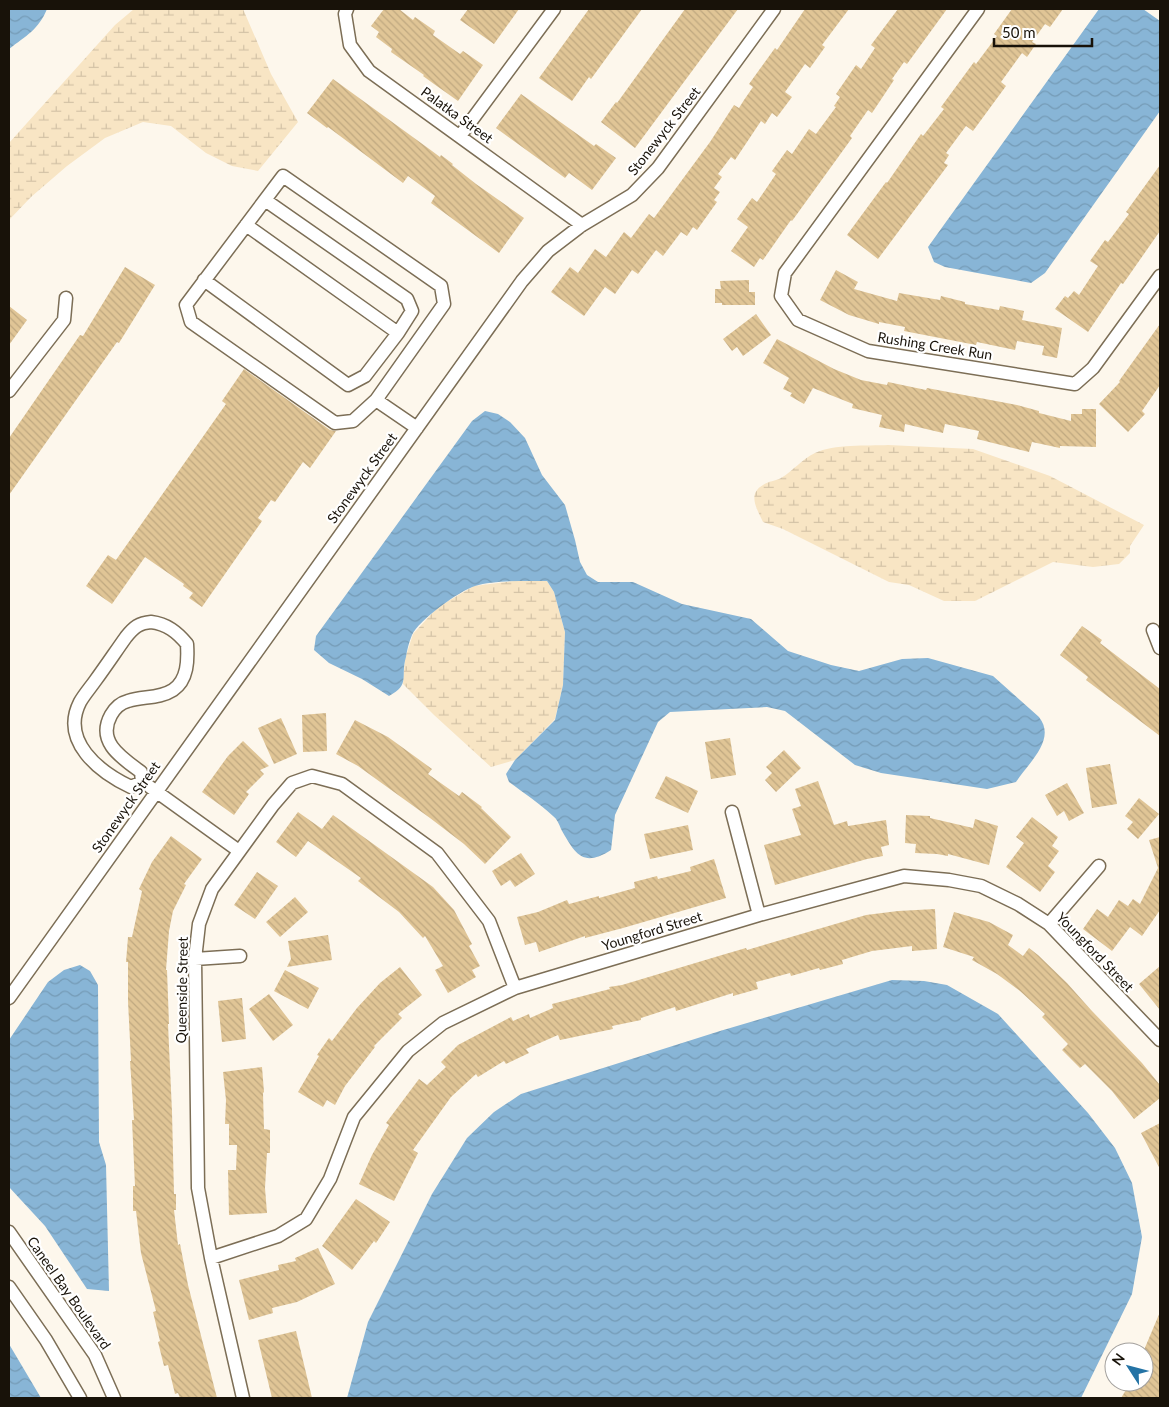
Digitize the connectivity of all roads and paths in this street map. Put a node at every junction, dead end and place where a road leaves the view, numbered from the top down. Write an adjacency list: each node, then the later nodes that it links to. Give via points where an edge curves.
1 (347, 9): 5 (street, Palatka Street, via 350,44 369,71)
2 (554, 9): 5 (street)
3 (774, 9): 8 (street, Stonewyck Street, via 658,168 632,195)
4 (978, 9): 9 (street, Rushing Creek Run, via 784,274 781,296 798,320 868,351 1075,384 1093,368)
5 (460, 136): 8 (street, Palatka Street)
6 (265, 200): 7 (street); 12 (street, via 407,299 412,311); 14 (street, via 283,176 441,286 444,304)
7 (246, 225): 10 (street); 12 (street)
8 (582, 225): 15 (street, Stonewyck Street, via 548,251 522,281)
9 (1160, 276)
10 (204, 280): 12 (street, via 348,385 366,376); 14 (street, via 186,305 192,322 335,423 353,421)
11 (66, 298): 13 (street, via 64,320)
12 (398, 333)
13 (9, 391)
14 (376, 400): 15 (street)
15 (417, 428): 19 (street, Stonewyck Street)
16 (1153, 630): 17 (street)
17 (1160, 648)
18 (142, 782): 18 (street, via 141,772 119,757 108,742 106,730 117,707 128,700 150,698 174,689 184,674 187,644 176,632 161,623 151,622 141,623 132,629 80,703 75,719 76,740 98,767 130,787); 19 (street)
19 (156, 790): 21 (street); 28 (street, Stonewyck Street)
20 (732, 812): 23 (street)
21 (240, 851): 26 (street, Queenside Street, via 212,889 198,924); 27 (street, Queenside Street, via 292,783 312,776 342,784 437,853 489,921)
22 (1099, 866): 24 (street)
23 (759, 915): 24 (street, Youngford Street, via 904,876 981,886); 27 (street, Youngford Street)
24 (1049, 924): 29 (street, Youngford Street)
25 (240, 956): 26 (street)
26 (195, 959): 31 (street, Queenside Street, via 198,1188)
27 (515, 988): 31 (street, Youngford Street, via 443,1023 408,1051 354,1117 330,1179 306,1219 278,1236)
28 (9, 998)
29 (1160, 1040)
30 (9, 1232): 34 (street, Caneel Bay Boulevard, via 96,1355)
31 (211, 1258): 35 (street, Queenside Street)
32 (9, 1287): 33 (street, via 46,1340)
33 (80, 1398)
34 (114, 1398)
35 (243, 1398)

